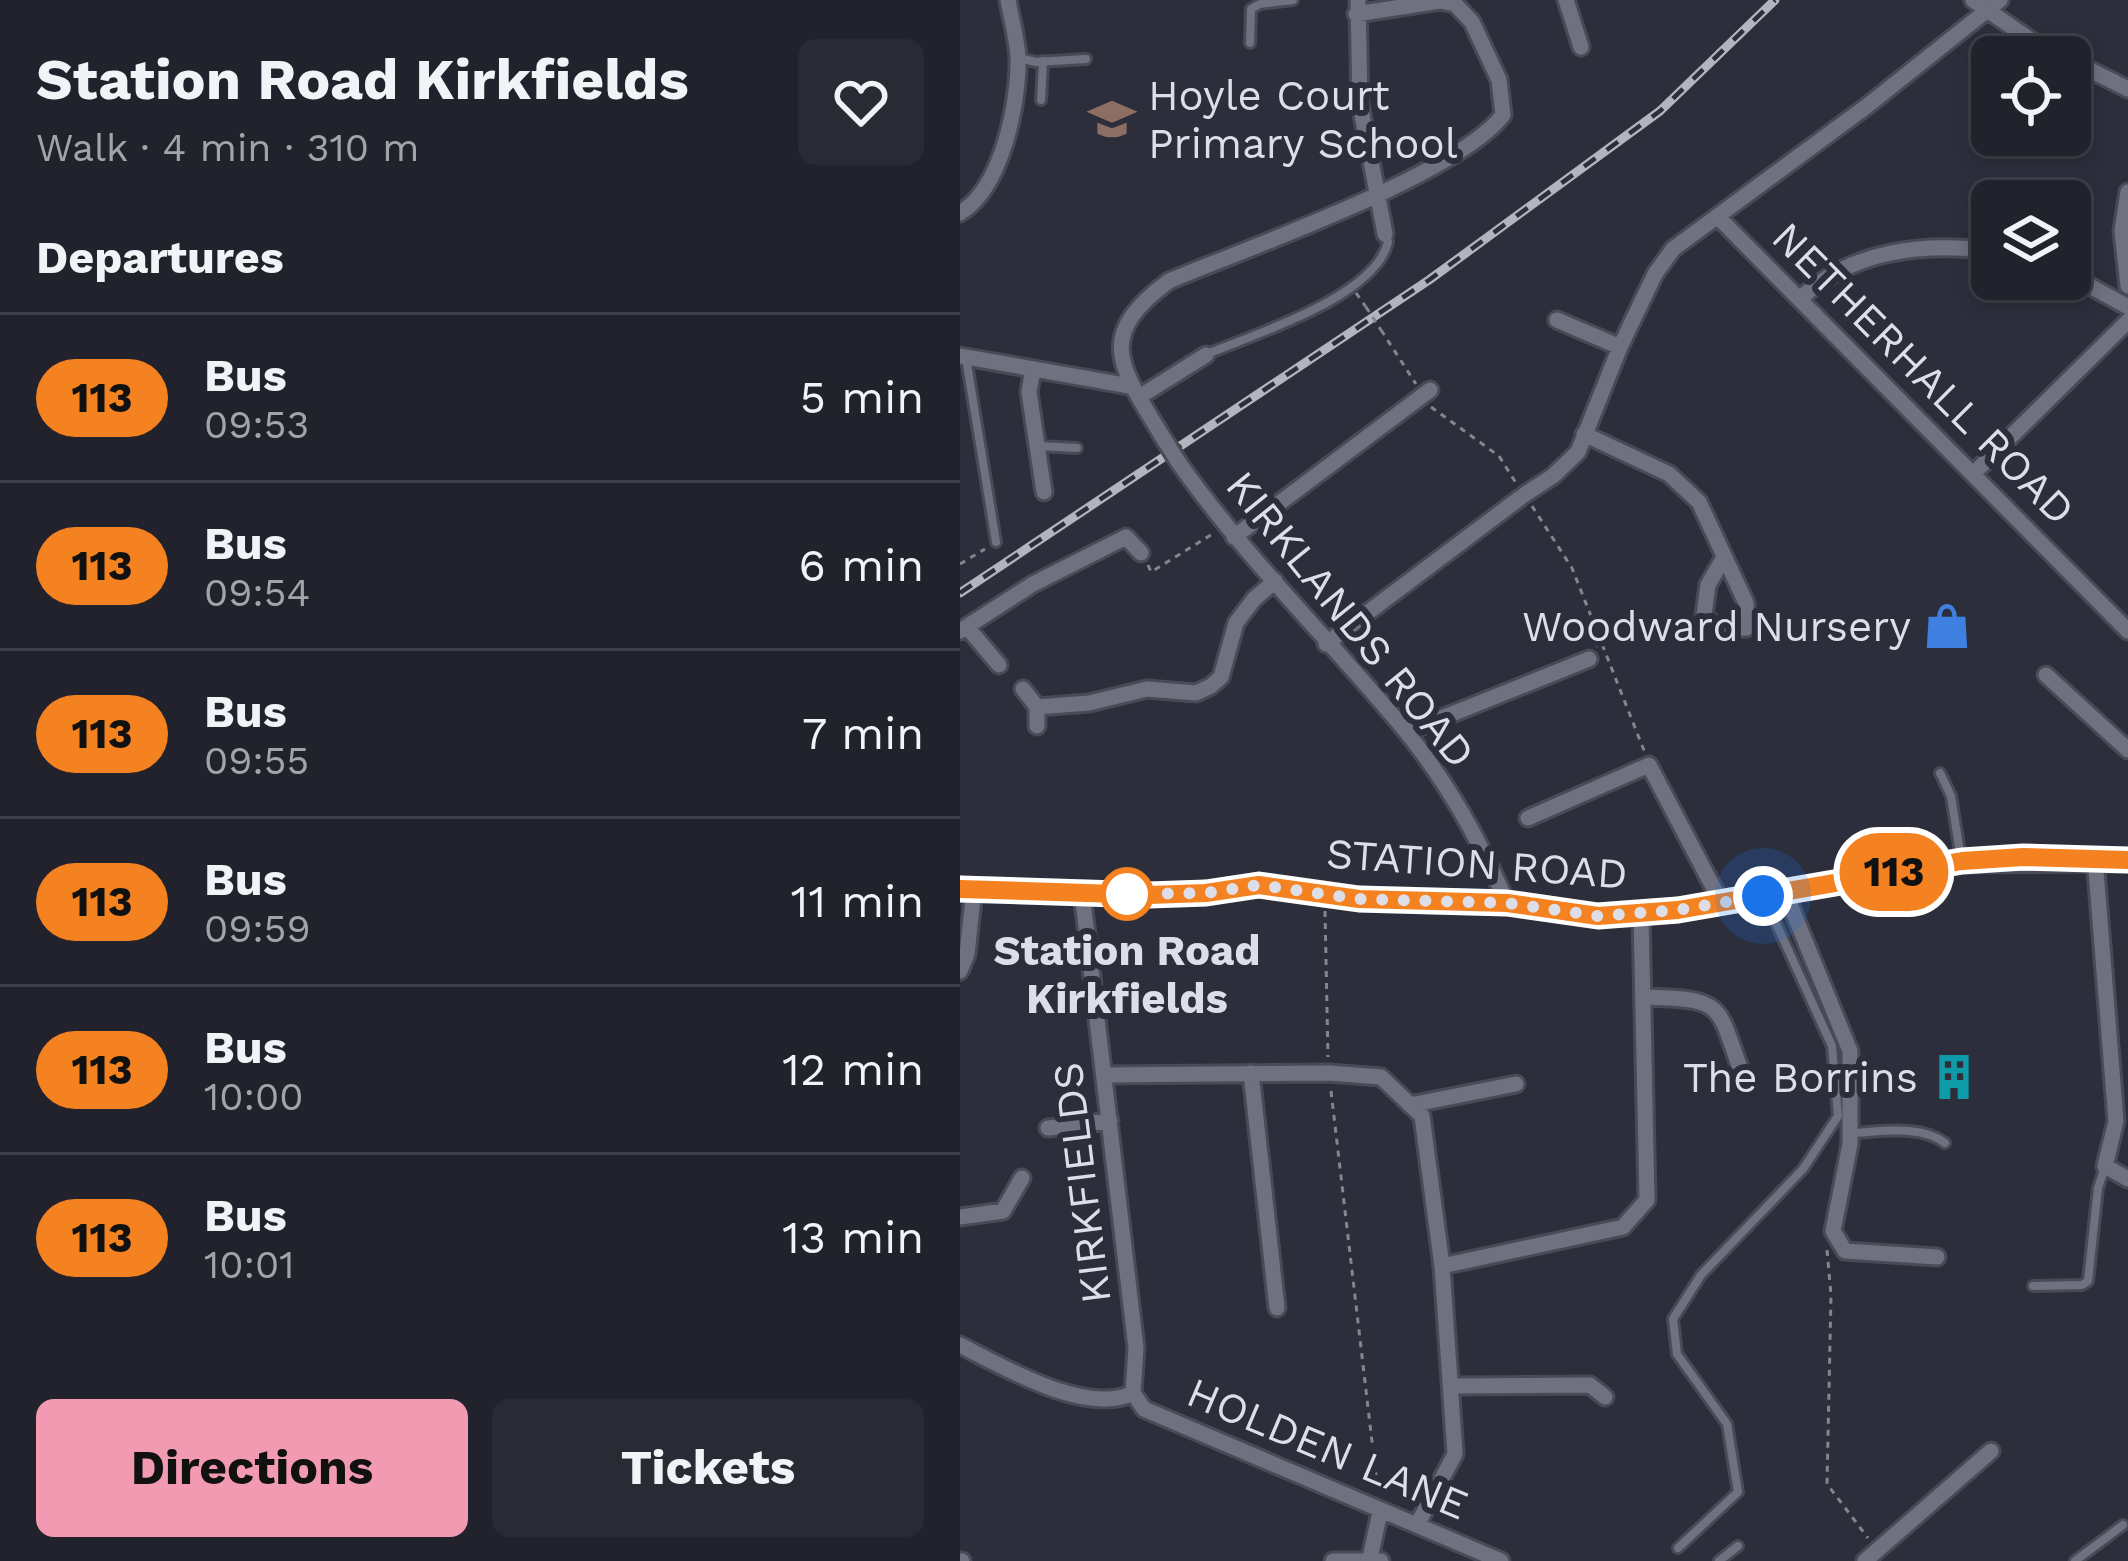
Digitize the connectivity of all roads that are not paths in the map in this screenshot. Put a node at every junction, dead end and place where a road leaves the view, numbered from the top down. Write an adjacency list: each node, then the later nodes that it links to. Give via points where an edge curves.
1 (1008, 0): 10 (street)
2 (1293, 0): 8 (lane, via 1251,9)
3 (1566, 0): 9 (street)
4 (2000, 0): 5 (street)
5 (1979, 5): 7 (street); 19 (street, via 1867,106)
6 (1357, 7): 16 (street, via 1360,104); 16 (street, via 1455,4 1472,22 1503,98 1491,130)
7 (2030, 36)
8 (1250, 44)
9 (1581, 47)
10 (1018, 58): 12 (lane); 18 (street, via 999,161)
11 (1086, 59): 12 (lane)
12 (1043, 61): 15 (lane)
13 (2091, 71): 14 (street)
14 (2128, 89)
15 (1041, 100)
16 (1379, 192): 20 (street); 32 (street, via 1169,281 1139,303 1120,345)
17 (2128, 192): 22 (street)
18 (960, 213)
19 (1718, 217): 24 (street, NETHERHALL ROAD); 28 (street, via 1673,249)
20 (1384, 234): 29 (lane, via 1381,263 1331,300)
21 (1971, 248): 24 (street, via 1845,265)
22 (2128, 286)
23 (2091, 287): 25 (street)
24 (1800, 299): 37 (street, NETHERHALL ROAD)
25 (2128, 307)
26 (1557, 320): 28 (street)
27 (2128, 321): 37 (street)
28 (1620, 347): 34 (street)
29 (1206, 355): 32 (street)
30 (963, 356): 31 (street); 40 (lane)
31 (1033, 369): 32 (street); 35 (street)
32 (1134, 391): 39 (street, KIRKLANDS ROAD, bridge)
33 (1428, 392): 39 (street)
34 (1584, 434): 42 (street, via 1684,485); 46 (street, via 1553,476)
35 (1037, 446): 36 (lane); 38 (street)
36 (1077, 448)
37 (1974, 473): 45 (street, NETHERHALL ROAD)
38 (1044, 492)
39 (1229, 532): 43 (street, KIRKLANDS ROAD)
40 (996, 542)
41 (1141, 554): 44 (street, via 1126,537)
42 (1724, 557): 42 (street, via 1746,603 1752,630 1711,624 1704,615)
43 (1275, 581): 46 (street, KIRKLANDS ROAD); 51 (street, via 1237,623 1211,686)
44 (964, 629): 48 (street)
45 (2128, 631)
46 (1327, 644): 53 (street, KIRKLANDS ROAD)
47 (1589, 659): 53 (street)
48 (998, 665)
49 (2046, 675): 54 (street)
50 (1023, 689): 51 (street)
51 (1037, 707): 52 (street)
52 (1037, 726)
53 (1407, 732): 64 (street, KIRKLANDS ROAD)
54 (2128, 750)
55 (1940, 773): 59 (lane)
56 (1528, 818): 63 (street, via 1649,765)
57 (2095, 858): 58 (street, STATION ROAD); 59 (street, STATION ROAD); 77 (street, via 2116,1121)
58 (2128, 860)
59 (1962, 861): 62 (street, STATION ROAD)
60 (967, 889): 61 (street, STATION ROAD); 66 (street)
61 (1082, 893): 64 (street, STATION ROAD, via 1259,885 1359,899); 69 (street, KIRKFIELDS)
62 (1774, 894): 63 (street, STATION ROAD); 75 (street, via 1850,1051); 94 (lane, via 1832,1046 1838,1116 1803,1168 1700,1275 1673,1319 1677,1354 1727,1424 1738,1492)
63 (1721, 902): 65 (street, STATION ROAD)
64 (1507, 903): 65 (street, STATION ROAD)
65 (1641, 914): 67 (street)
66 (960, 971)
67 (1644, 997): 70 (street, via 1700,998 1713,1006); 82 (street, via 1647,1200 1623,1227)
68 (1251, 1073): 69 (street); 72 (street, via 1382,1077); 84 (street)
69 (1105, 1075): 73 (street, KIRKFIELDS)
70 (1744, 1079)
71 (1516, 1084): 72 (street)
72 (1410, 1106): 82 (street, via 1422,1117)
73 (1110, 1120): 74 (street); 87 (street, KIRKFIELDS, via 1136,1348)
74 (1048, 1128)
75 (1850, 1132): 76 (lane, via 1912,1132); 81 (street, via 1834,1231 1845,1251)
76 (1945, 1143)
77 (2105, 1166): 79 (street); 83 (lane, via 2088,1281)
78 (1022, 1178): 80 (street, via 1003,1211)
79 (2128, 1179)
80 (960, 1217)
81 (1937, 1257)
82 (1442, 1266): 86 (street)
83 (2032, 1286)
84 (1277, 1308)
85 (960, 1345): 87 (street, via 1018,1376 1084,1397)
86 (1450, 1386): 88 (street, via 1590,1385); 92 (street, via 1455,1454)
87 (1133, 1393): 90 (street, HOLDEN LANE, via 1144,1409)
88 (1605, 1397)
89 (1991, 1451): 99 (street)
90 (1380, 1512): 92 (street, HOLDEN LANE); 95 (street)
91 (2123, 1525): 100 (lane)
92 (1417, 1526): 97 (street, HOLDEN LANE)
93 (1738, 1546): 98 (lane)
94 (1678, 1548)
95 (1376, 1560): 96 (street)
96 (1333, 1561)
97 (1501, 1561)
98 (1719, 1561)
99 (1864, 1561)
100 (2075, 1561)

